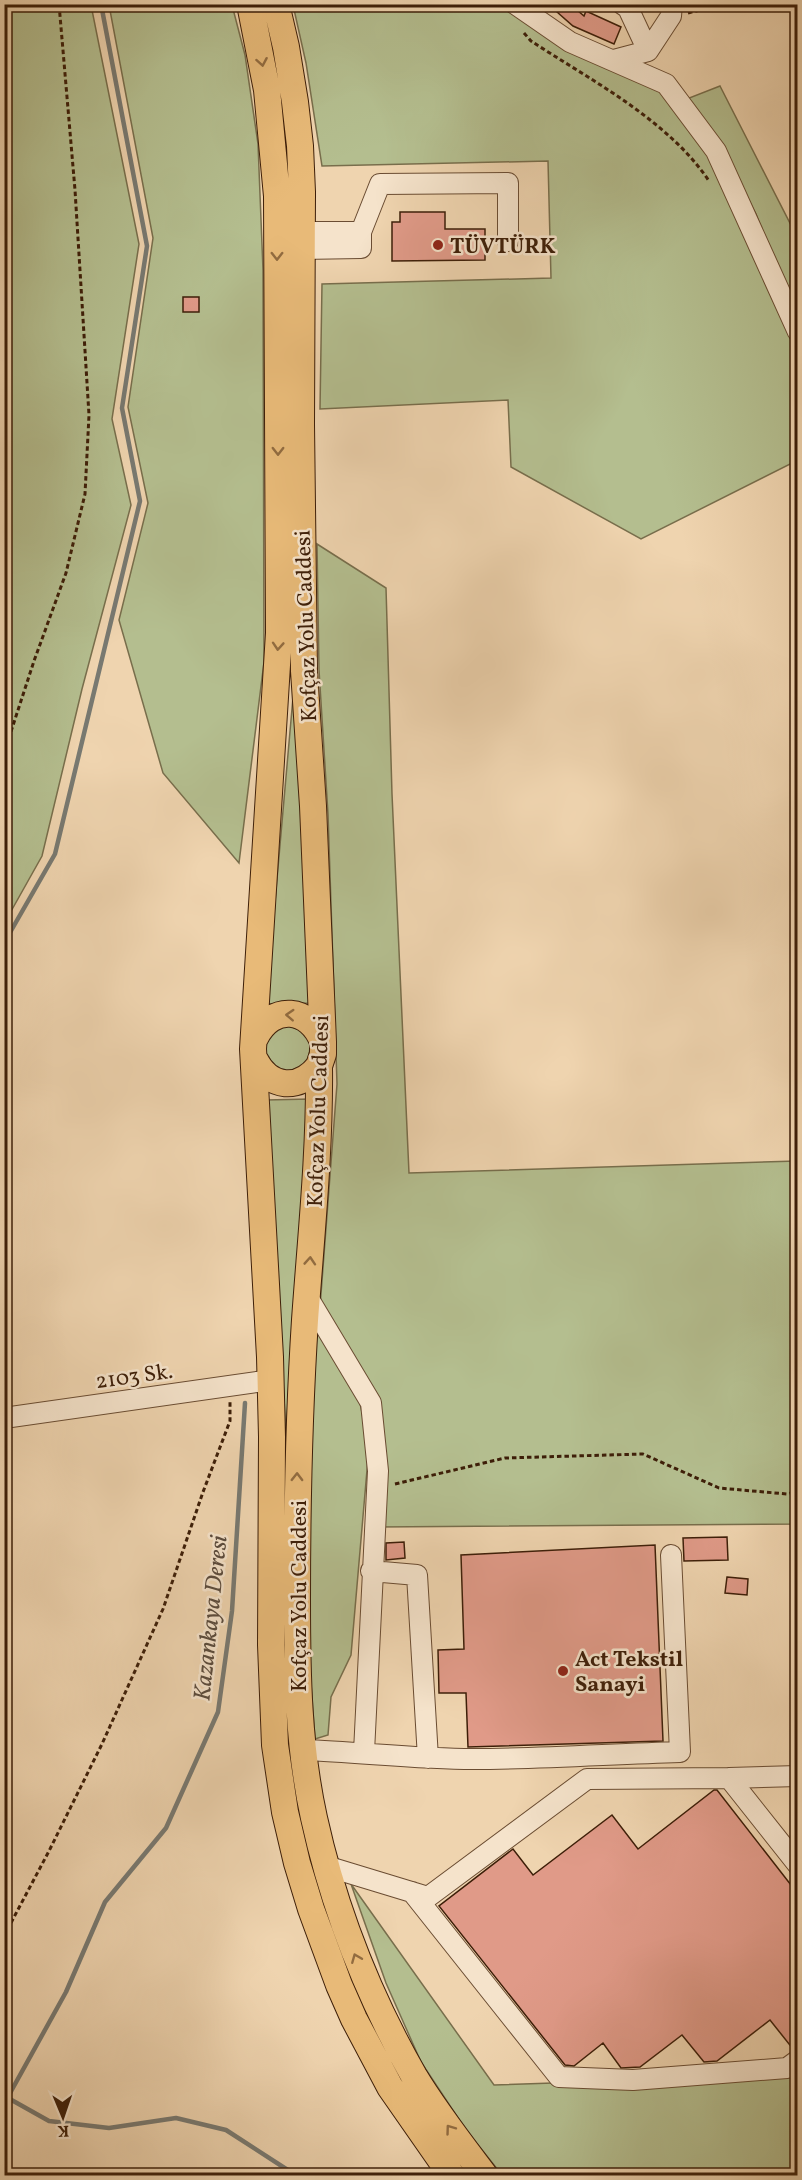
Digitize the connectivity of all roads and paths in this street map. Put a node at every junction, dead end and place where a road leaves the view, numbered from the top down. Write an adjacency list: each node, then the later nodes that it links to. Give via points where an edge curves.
1 (59, 4): 15 (path, via 88,403 85,494 66,573)
2 (250, 4): 16 (main road, Kofçaz Yolu Caddesi, one-way to 16, via 267,90 277,196 279,621)
3 (276, 4): 12 (main road, Kofçaz Yolu Caddesi, via 300,146)
4 (515, 4): 10 (street, via 570,42)
5 (622, 4): 9 (street)
6 (714, 4): 7 (path)
7 (671, 10): 9 (street)
8 (518, 27): 11 (path, via 531,41 676,140)
9 (648, 51): 10 (street)
10 (614, 60): 14 (street, via 666,84 716,151)
11 (713, 188)
12 (302, 240): 13 (street, via 361,248 361,232 380,183 508,183); 17 (main road, Kofçaz Yolu Caddesi, via 304,671 314,806)
13 (508, 241)
14 (798, 332)
15 (4, 753)
16 (255, 1049): 17 (main road, via 260,1070 289,1084 312,1075); 17 (main road, one-way to 16, via 319,1031 311,1022 288,1013 267,1020 260,1028); 19 (main road, Kofçaz Yolu Caddesi)
17 (321, 1054): 18 (main road, Kofçaz Yolu Caddesi, one-way to 17)
18 (307, 1296): 22 (street, via 371,1403 378,1471); 26 (main road, Kofçaz Yolu Caddesi, one-way to 18, via 297,1651 297,1475)
19 (271, 1380): 20 (street, 2103 Sk.); 36 (main road, Kofçaz Yolu Caddesi, via 272,1692 285,1812 311,1909 354,2019 390,2087)
20 (229, 1386): 21 (street, 2103 Sk.); 34 (path, via 230,1421 163,1609 102,1744)
21 (4, 1418)
22 (376, 1489): 23 (path, via 505,1458 643,1454 719,1488 786,1494); 25 (street)
23 (798, 1491)
24 (671, 1555): 28 (street, via 680,1752)
25 (371, 1572): 27 (street); 28 (street, via 417,1575)
26 (303, 1750): 27 (street); 32 (main road, Kofçaz Yolu Caddesi)
27 (364, 1752): 28 (street)
28 (428, 1758)
29 (798, 1776): 30 (street)
30 (729, 1778): 31 (street); 33 (street, via 587,1779 428,1897)
31 (798, 1865)
32 (326, 1866): 33 (street); 37 (main road, Kofçaz Yolu Caddesi, one-way to 32, via 435,2109 388,2028 348,1939)
33 (412, 1892): 35 (street, via 559,2077 633,2080 787,2068)
34 (4, 1936)
35 (798, 2060)
36 (452, 2175)
37 (485, 2175)

